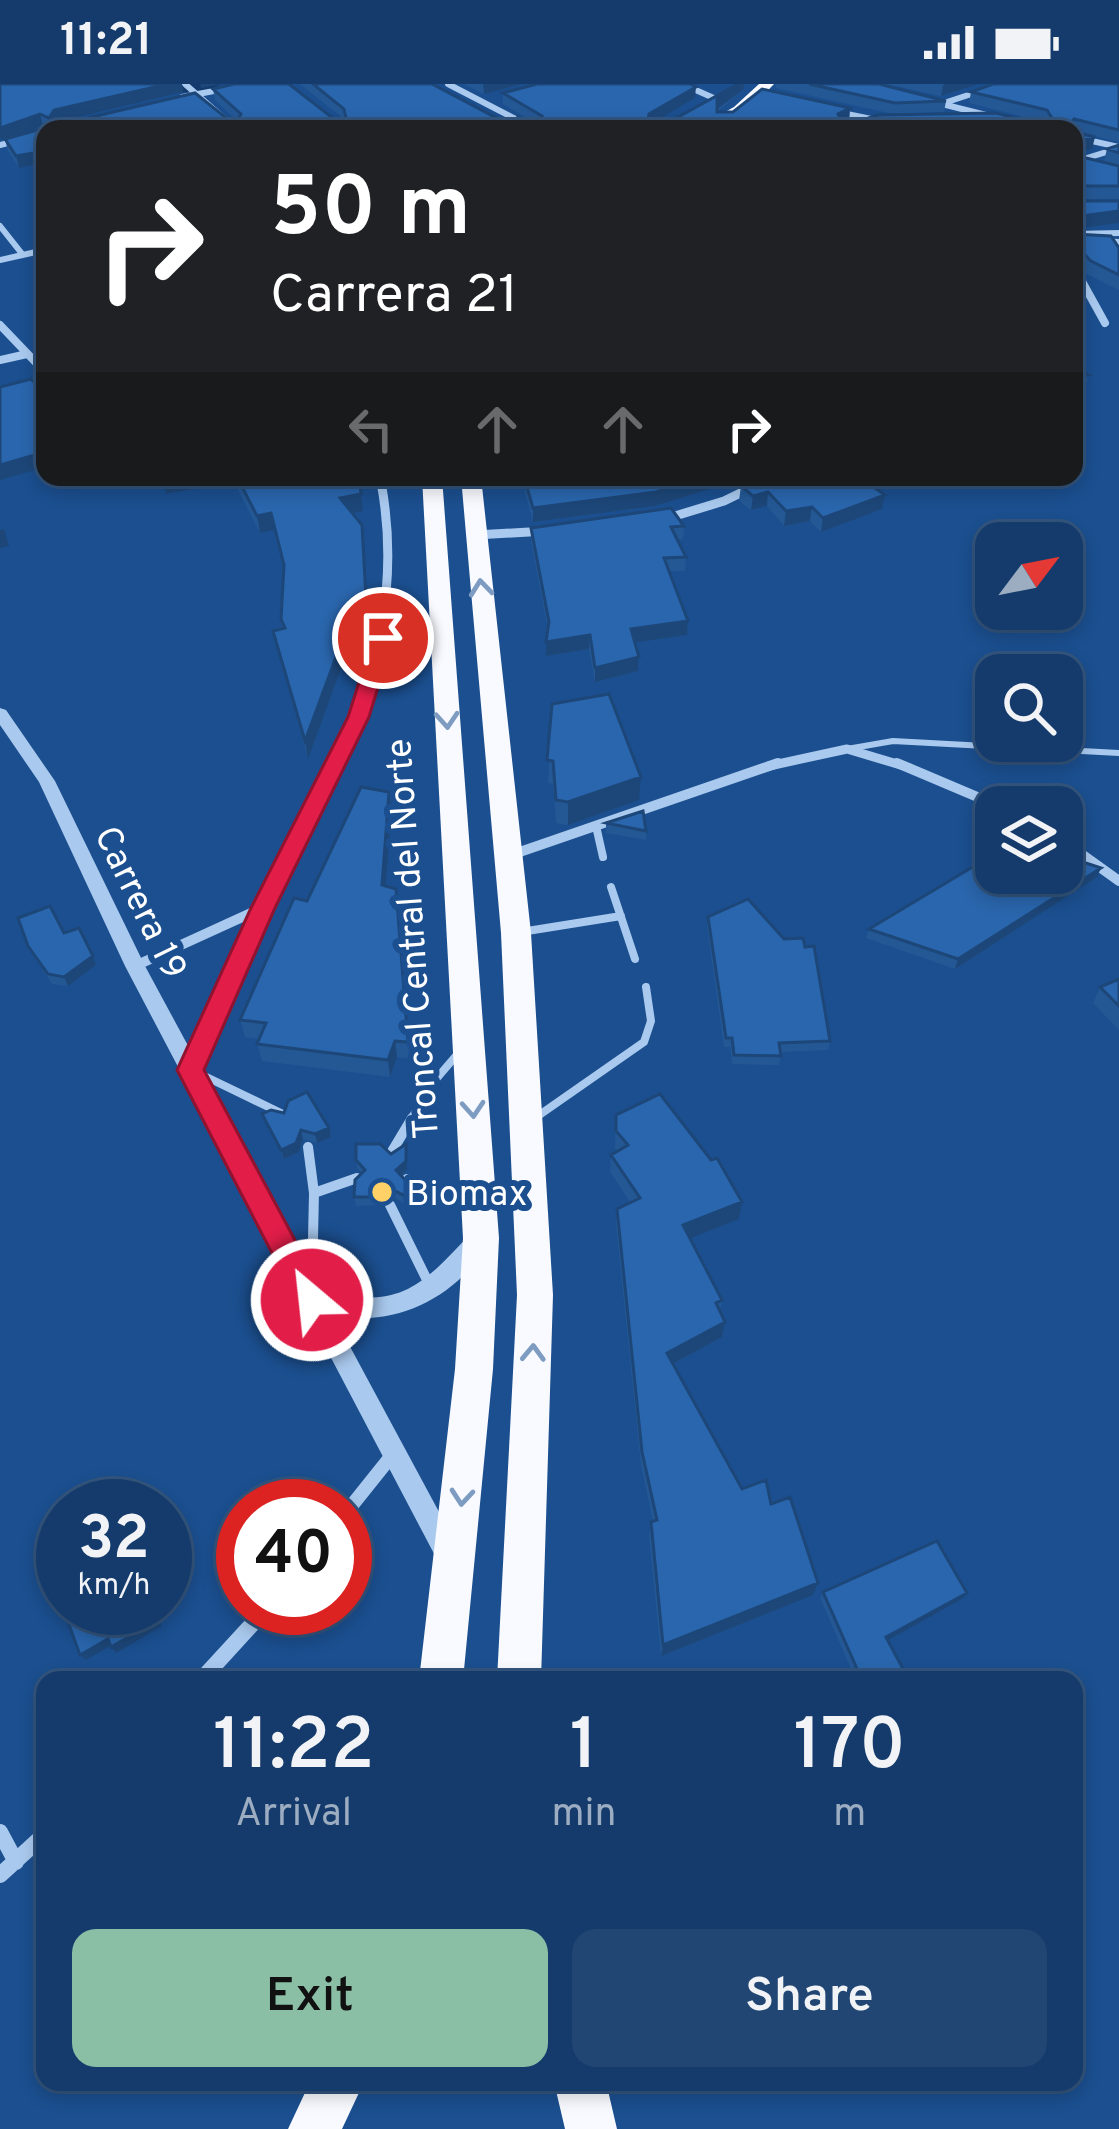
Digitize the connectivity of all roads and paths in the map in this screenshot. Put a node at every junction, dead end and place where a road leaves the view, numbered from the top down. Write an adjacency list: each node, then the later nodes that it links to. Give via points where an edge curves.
1 (184, 84): 8 (street)
2 (251, 84): 8 (street)
3 (448, 84): 12 (street)
4 (682, 84): 9 (street)
5 (767, 84): 20 (highway)
6 (1002, 84): 14 (street)
7 (438, 91): 13 (street)
8 (195, 92): 10 (street); 17 (street)
9 (722, 95): 15 (highway)
10 (174, 99)
11 (921, 99): 14 (street)
12 (488, 101): 13 (street); 19 (street)
13 (470, 104): 18 (street)
14 (940, 104): 22 (street, via 994,118)
15 (697, 109)
16 (829, 110): 21 (street)
17 (226, 120)
18 (496, 120)
19 (520, 120)
20 (719, 120)
21 (874, 120)
22 (968, 120)
23 (36, 135): 25 (street)
24 (1083, 139): 26 (street)
25 (0, 145)
26 (1119, 148): 27 (street)
27 (1083, 159)
28 (1083, 163): 29 (street)
29 (1093, 166)
30 (0, 226): 36 (street)
31 (1119, 232): 32 (street)
32 (1083, 236)
33 (1083, 238): 34 (street)
34 (1119, 242)
35 (36, 252): 36 (street)
36 (23, 255): 37 (street)
37 (0, 260)
38 (1083, 283): 39 (street)
39 (1105, 323)
40 (0, 325): 41 (street)
41 (27, 354): 42 (street); 43 (street)
42 (0, 360)
43 (36, 363)
44 (383, 486): 61 (street, via 392,567 383,638 358,717)
45 (433, 486): 67 (highway, Troncal Central del Norte, one-way to 67)
46 (472, 486): 50 (highway)
47 (755, 486): 48 (street)
48 (645, 524)
49 (564, 530): 50 (street)
50 (476, 535): 57 (highway, one-way to 50)
51 (0, 712): 65 (street, Carrera 19, via 47,781)
52 (848, 749): 53 (lane, via 893,741); 54 (street); 55 (street, via 800,756)
53 (1119, 753)
54 (975, 796)
55 (596, 826): 57 (street); 58 (lane)
56 (1083, 855): 59 (street)
57 (507, 856): 63 (highway)
58 (603, 857)
59 (1119, 881)
60 (611, 887): 62 (lane)
61 (263, 908): 65 (street); 68 (street)
62 (621, 916): 63 (lane); 64 (lane)
63 (516, 933): 70 (highway)
64 (635, 959)
65 (135, 965): 68 (street, Carrera 19)
66 (646, 987): 70 (lane, via 651,1022 644,1042)
67 (469, 1042): 72 (lane, via 431,1085); 77 (highway, Troncal Central del Norte, one-way to 77)
68 (190, 1070): 69 (lane); 79 (street, Carrera 19)
69 (283, 1114)
70 (526, 1124): 86 (highway, one-way to 70, via 535,1295)
71 (308, 1147): 75 (lane)
72 (392, 1153)
73 (357, 1178): 75 (lane)
74 (407, 1179): 77 (lane)
75 (314, 1193): 79 (lane)
76 (390, 1205): 78 (lane)
77 (479, 1224): 78 (street); 82 (highway, Troncal Central del Norte, one-way to 82)
78 (433, 1292): 79 (street, via 393,1307 351,1310)
79 (312, 1300): 80 (street, Carrera 19)
80 (394, 1453): 81 (street); 82 (street, Carrera 19)
81 (372, 1480)
82 (456, 1569): 85 (highway, Troncal Central del Norte)
83 (242, 1635): 84 (street)
84 (209, 1671)
85 (442, 1671)
86 (519, 1671)
87 (0, 1832): 89 (street)
88 (36, 1843): 89 (street)
89 (16, 1862): 90 (street)
90 (0, 1875)
91 (333, 2091): 93 (highway)
92 (582, 2091): 94 (highway)
93 (314, 2129)
94 (591, 2129)

